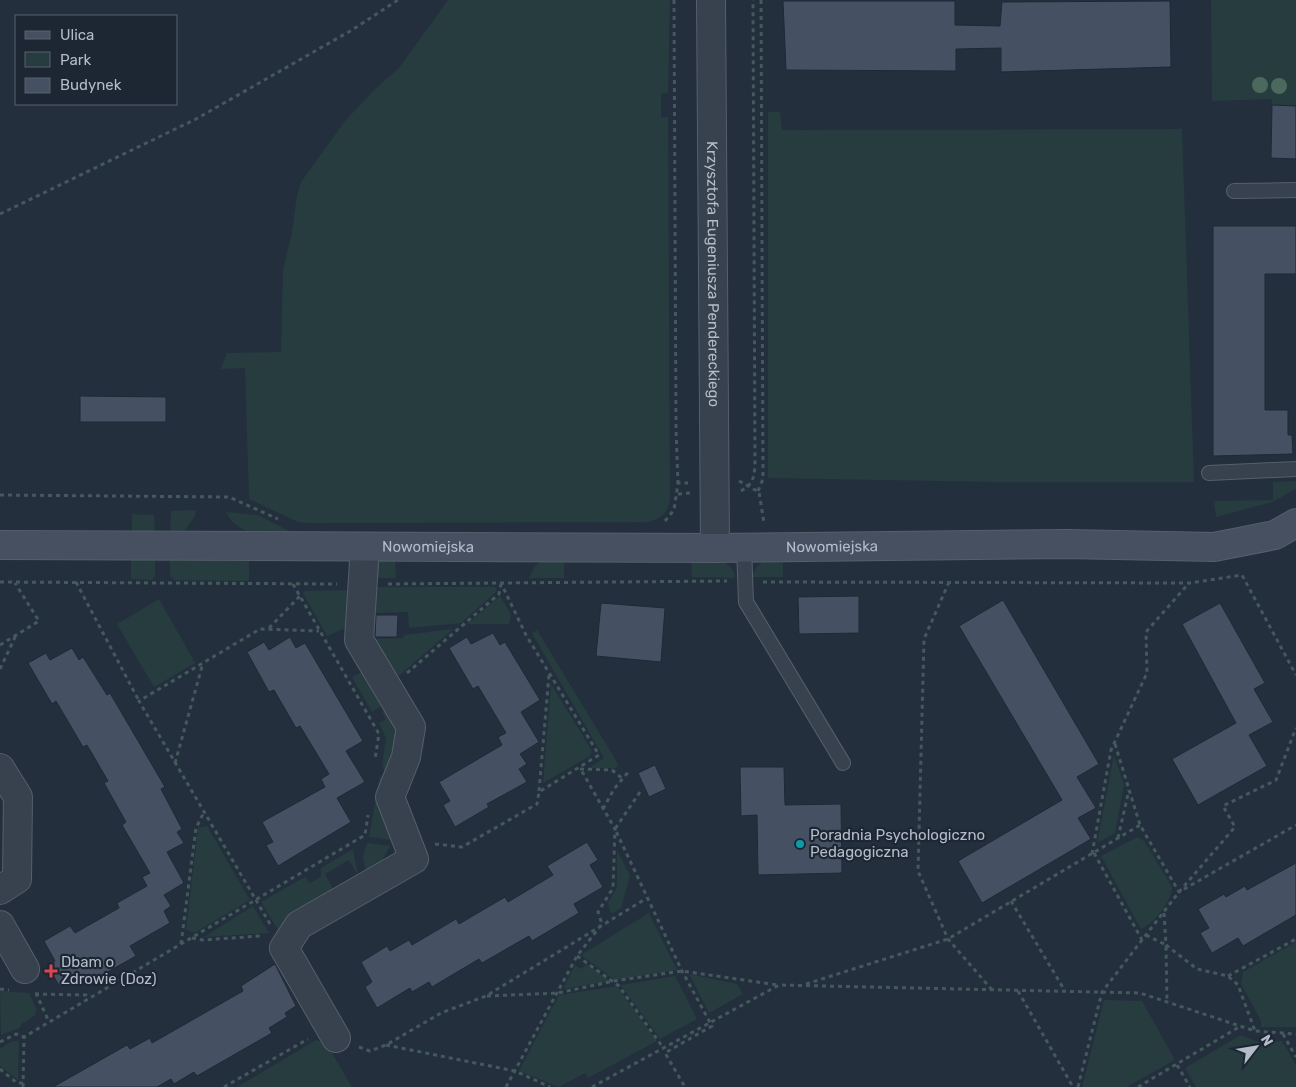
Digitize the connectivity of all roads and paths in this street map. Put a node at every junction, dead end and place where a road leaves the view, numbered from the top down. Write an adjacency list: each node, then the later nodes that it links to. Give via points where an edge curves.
1 (398, 0): 8 (path, via 196,119)
2 (674, 0): 12 (path)
3 (711, 0): 14 (street, Krzysztofa Eugeniusza Pendereckiego)
4 (753, 0): 13 (path, via 755,465)
5 (761, 0): 13 (path, via 763,479 759,492)
6 (1296, 190): 7 (lane)
7 (1234, 191)
8 (0, 214)
9 (1296, 470): 10 (lane)
10 (1209, 472)
11 (742, 481): 13 (path)
12 (678, 483): 14 (path); 15 (path)
13 (750, 486): 14 (path, via 738,492)
14 (714, 488): 15 (path); 23 (street, Krzysztofa Eugeniusza Pendereckiego)
15 (678, 494): 19 (path, via 674,510)
16 (0, 495): 17 (path, via 228,497)
17 (279, 520)
18 (1296, 523): 22 (street, Nowomiejska, via 1275,535 1214,547 1067,544)
19 (660, 527)
20 (0, 545): 21 (street, Nowomiejska)
21 (365, 547): 23 (street, Nowomiejska); 32 (street, Nowomiejska)
22 (744, 547): 23 (street, Nowomiejska); 27 (lane)
23 (715, 548)
24 (0, 582): 25 (path)
25 (15, 582): 26 (path); 36 (path, via 39,621)
26 (76, 582): 31 (path); 43 (path)
27 (745, 582): 28 (path); 30 (path); 49 (lane, via 746,602)
28 (949, 582): 29 (path); 78 (path, via 924,639 918,871)
29 (1190, 582): 41 (path, via 1242,575); 46 (path, via 1146,632 1147,673)
30 (501, 583): 32 (path); 40 (path); 42 (path, via 499,594)
31 (292, 584): 32 (path); 33 (path)
32 (362, 584): 42 (street, Nowomiejska, via 359,640)
33 (300, 596): 34 (path); 35 (path)
34 (268, 629): 35 (path); 38 (path, via 260,629)
35 (320, 630): 47 (path, via 379,734)
36 (16, 635): 37 (path); 39 (path)
37 (0, 644)
38 (204, 663): 43 (path); 48 (path)
39 (0, 669)
40 (549, 674): 51 (path, via 599,755); 55 (path)
41 (1296, 675)
42 (388, 689): 64 (street, Nowomiejska, via 411,727 406,757 390,797)
43 (139, 701): 48 (path)
44 (1296, 728): 45 (path)
45 (1294, 737): 67 (path, via 1276,780 1223,806 1235,826)
46 (1114, 744): 54 (path); 65 (path)
47 (375, 761)
48 (175, 763): 59 (path)
49 (843, 763)
50 (0, 768): 66 (street, via 18,797 17,879)
51 (580, 768): 53 (path, via 612,770); 55 (path); 58 (path)
52 (630, 770): 53 (path)
53 (623, 779): 58 (path)
54 (1129, 790): 60 (path); 63 (path)
55 (539, 792): 64 (path, via 537,804 462,847)
56 (640, 792): 62 (path)
57 (369, 808): 69 (path, via 365,835)
58 (603, 809): 62 (path)
59 (205, 812): 69 (path); 81 (path, via 196,828)
60 (1140, 825): 63 (path); 67 (path)
61 (1296, 825): 67 (path)
62 (614, 829): 68 (path); 72 (path, via 613,888 598,912)
63 (1118, 838): 65 (path)
64 (406, 840): 107 (street, Nowomiejska, via 414,859 299,925 284,948)
65 (1093, 853): 70 (path); 80 (path)
66 (0, 890)
67 (1179, 892): 71 (path)
68 (647, 898): 72 (path); 84 (path)
69 (257, 900): 74 (path); 77 (path)
70 (1011, 902): 78 (path); 93 (path)
71 (1164, 912): 75 (path); 82 (path)
72 (602, 924): 83 (path); 97 (path)
73 (0, 925): 87 (street)
74 (272, 928)
75 (1146, 934): 80 (path); 82 (path)
76 (266, 936): 77 (path)
77 (192, 938): 81 (path)
78 (948, 939): 89 (path); 91 (path)
79 (1296, 939): 85 (path)
80 (1142, 940): 94 (path)
81 (181, 944): 98 (path)
82 (1166, 944): 85 (path, via 1197,969); 99 (path)
83 (577, 956): 86 (path); 95 (path)
84 (682, 971): 86 (path); 88 (path); 101 (path)
85 (1228, 976): 103 (path, via 1238,985)
86 (614, 981): 95 (path); 110 (path)
87 (21, 984): 90 (path); 96 (path); 96 (path)
88 (779, 985): 89 (path); 101 (path)
89 (802, 985): 91 (path)
90 (0, 989)
91 (992, 990): 92 (path)
92 (1018, 990): 93 (path); 122 (path)
93 (1065, 991): 94 (path)
94 (1102, 992): 99 (path, via 1140,993); 123 (path)
95 (558, 993): 97 (path); 115 (path)
96 (36, 994): 98 (path, via 86,995); 100 (path)
97 (486, 996): 109 (path, via 441,1012)
98 (90, 998): 100 (path)
99 (1167, 1002): 102 (path)
100 (49, 1022): 106 (path)
101 (710, 1022): 110 (path); 111 (path, via 712,1026)
102 (1240, 1026): 103 (path); 113 (path)
103 (1255, 1031): 104 (path)
104 (1282, 1033): 105 (path); 112 (path)
105 (1296, 1034)
106 (24, 1037): 108 (path, via 16,1034); 116 (path)
107 (336, 1038): 109 (path, via 370,1051); 117 (path, via 321,1031)
108 (0, 1042)
109 (386, 1045): 115 (path)
110 (663, 1048): 111 (path); 120 (path)
111 (665, 1053): 121 (path)
112 (1296, 1057)
113 (1177, 1065): 124 (path); 125 (path)
114 (0, 1069): 116 (path)
115 (515, 1071): 118 (path); 119 (path)
116 (23, 1085)
117 (224, 1087)
118 (506, 1087)
119 (550, 1087)
120 (592, 1087)
121 (685, 1087)
122 (1072, 1087)
123 (1078, 1087)
124 (1138, 1087)
125 (1190, 1087)

